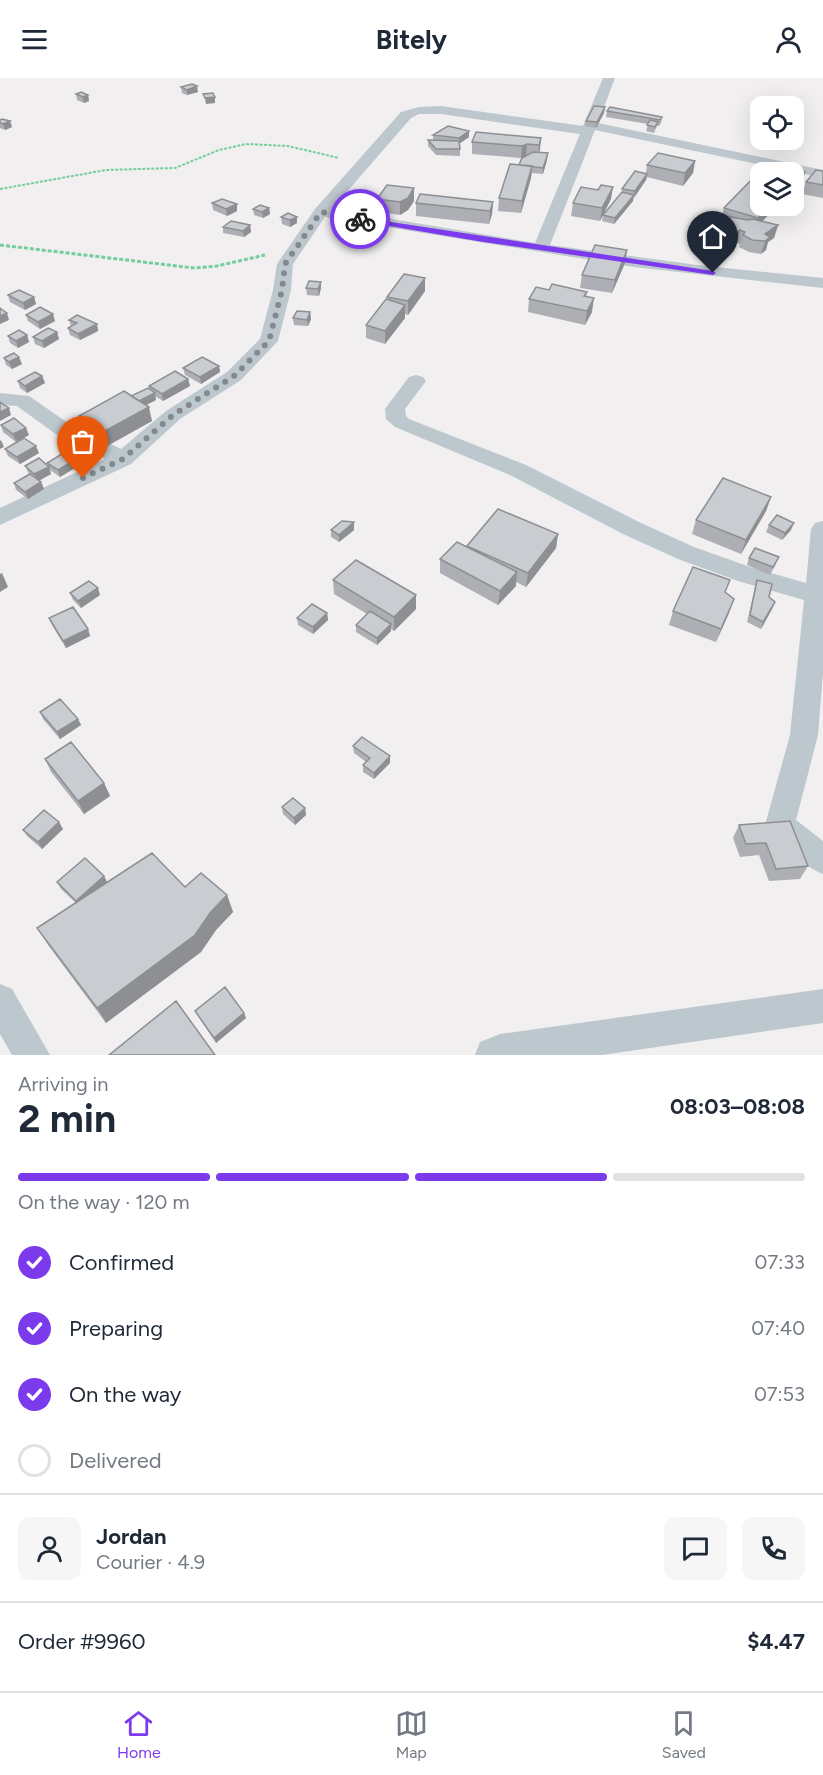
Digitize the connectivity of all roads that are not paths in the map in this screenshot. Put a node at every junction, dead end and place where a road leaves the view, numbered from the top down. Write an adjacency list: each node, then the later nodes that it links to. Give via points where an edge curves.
1 (609, 78): 2 (street)
2 (588, 128): 3 (street); 4 (street, via 421,110 406,115); 5 (street)
3 (823, 174)
4 (321, 212): 5 (street); 9 (street, via 285,264 269,341 234,376 173,415)
5 (541, 248): 6 (street, via 734,276)
6 (823, 283)
7 (416, 381): 12 (street, via 395,409 396,419 402,423 519,470 658,541 747,575)
8 (0, 399): 9 (street, via 22,400 64,430)
9 (123, 459): 10 (street)
10 (0, 517)
11 (823, 529): 12 (street)
12 (817, 595): 13 (street, via 804,735 780,825)
13 (823, 860)
14 (0, 1000): 16 (street)
15 (823, 1006): 17 (street)
16 (32, 1055)
17 (493, 1055)

